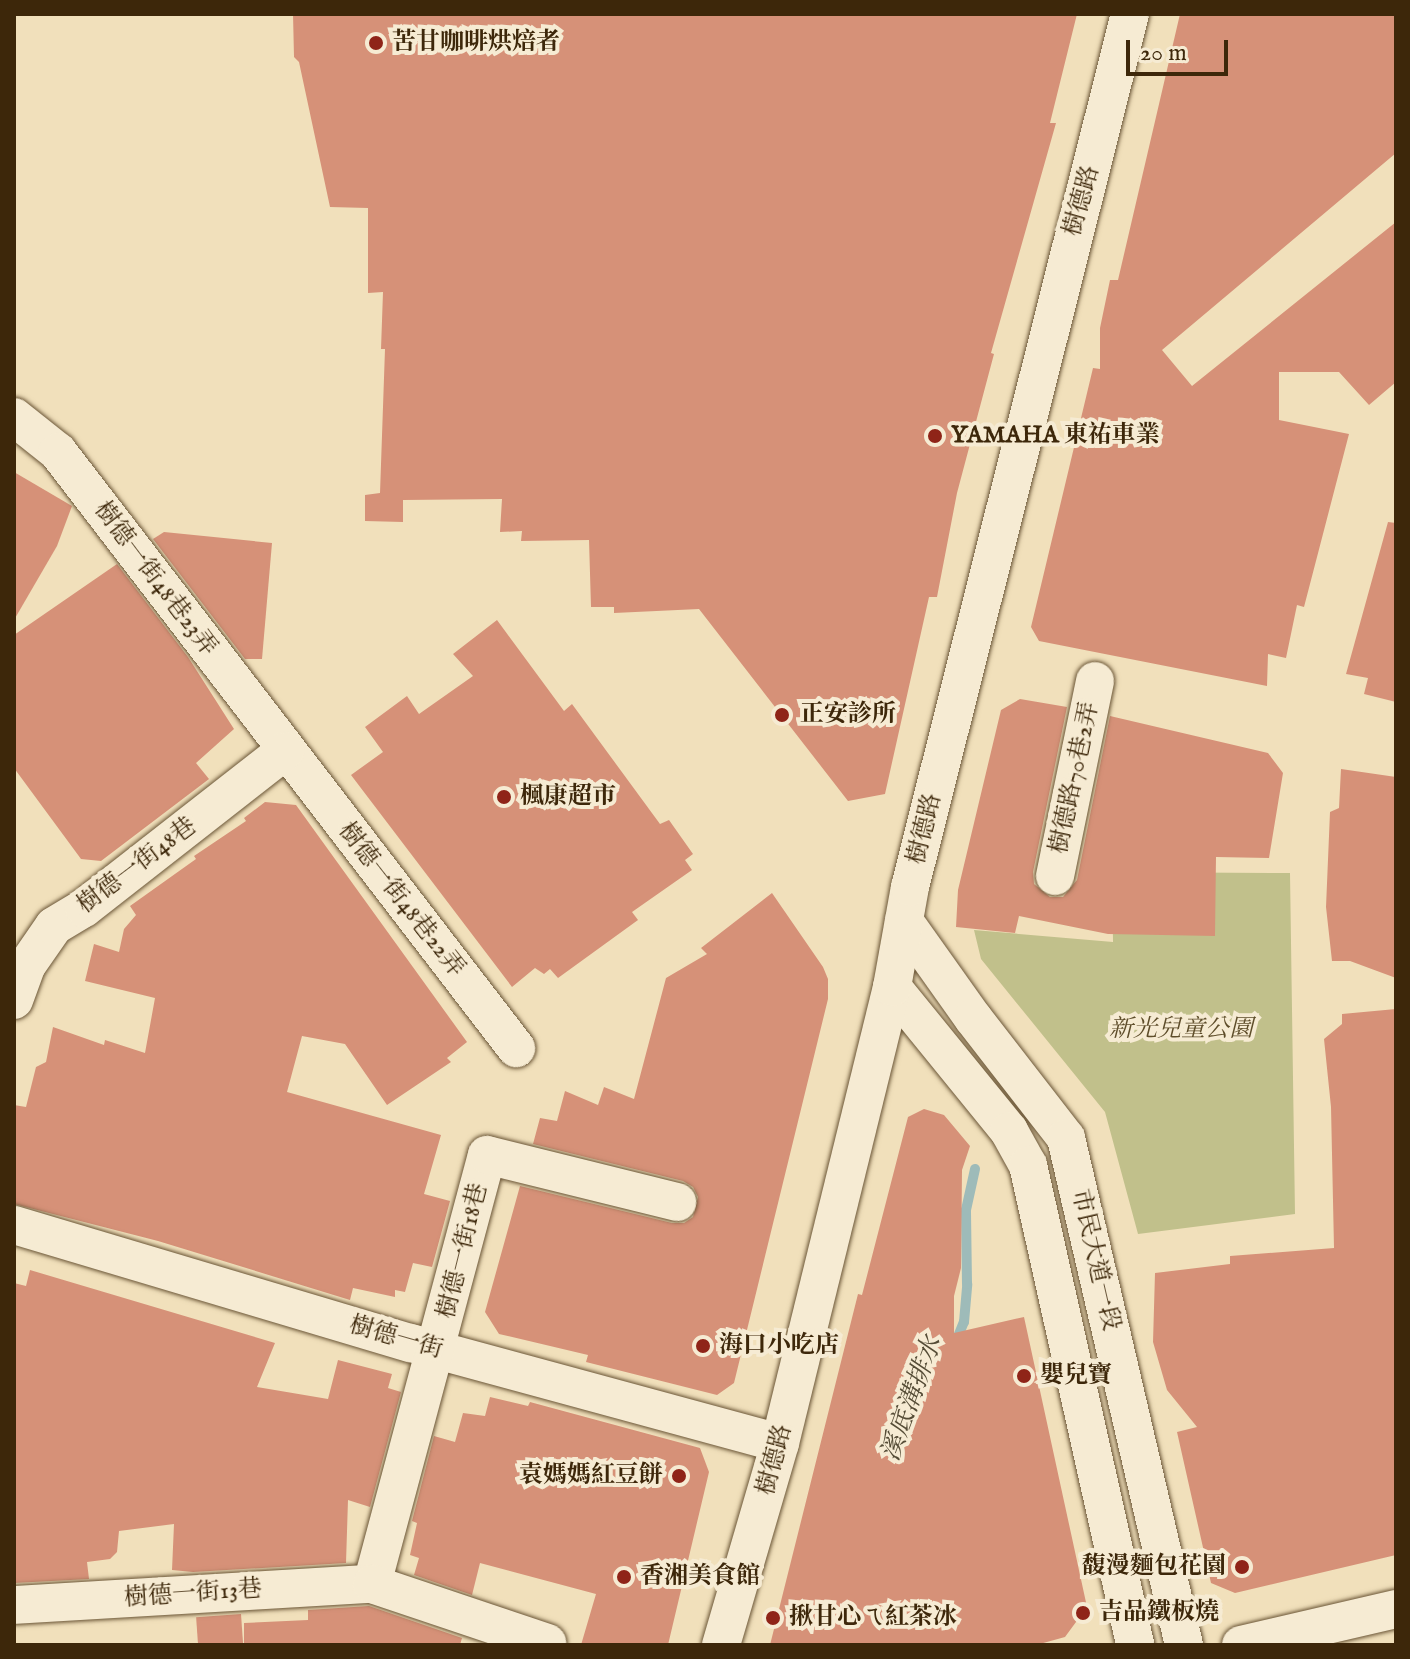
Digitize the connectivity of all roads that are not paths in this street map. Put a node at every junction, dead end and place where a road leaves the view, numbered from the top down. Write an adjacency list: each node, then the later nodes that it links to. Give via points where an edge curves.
1 (1130, 14): 6 (street, 樹德路)
2 (14, 417): 4 (street, 樹德一街48巷23弄, via 58,452)
3 (1095, 681): 5 (street, 樹德路70巷2弄)
4 (285, 751): 8 (street, 樹德一街48巷, via 54,926 27,965); 9 (street, 樹德一街48巷22弄)
5 (1055, 876)
6 (904, 921): 7 (street, 樹德路); 20 (street, 市民大道一段, via 1066,1138)
7 (892, 987): 13 (street, 樹德路); 19 (street, 市民大道一段, via 1009,1131 1028,1165)
8 (14, 1000)
9 (516, 1048)
10 (677, 1202): 12 (street, 樹德一街18巷, via 487,1155)
11 (14, 1225): 12 (street, 樹德一街)
12 (437, 1350): 13 (street, 樹德一街); 14 (street)
13 (780, 1443): 18 (street, 樹德路)
14 (372, 1584): 15 (street, 樹德一街13巷); 17 (street, 樹德一街13巷)
15 (14, 1605)
16 (1396, 1609): 21 (street)
17 (547, 1643)
18 (721, 1645)
19 (1135, 1645)
20 (1184, 1645)
21 (1241, 1645)

